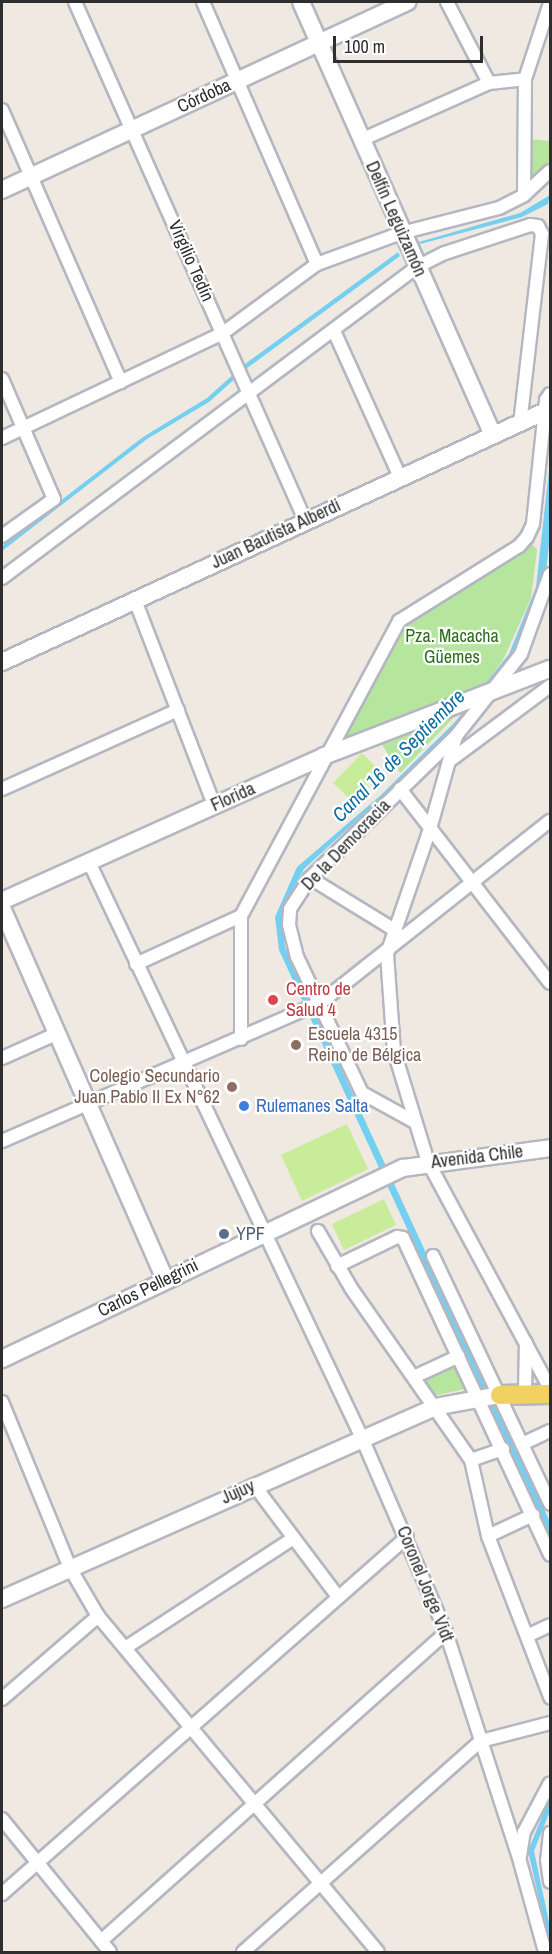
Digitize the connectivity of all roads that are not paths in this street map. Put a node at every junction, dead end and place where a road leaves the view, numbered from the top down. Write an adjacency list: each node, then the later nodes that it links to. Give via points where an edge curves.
1 (75, 2): 12 (street, Virgilio Tedín)
2 (203, 2): 9 (street)
3 (301, 2): 7 (street, Delfín Leguizamón)
4 (407, 2): 7 (street, Córdoba)
5 (447, 2): 10 (street)
6 (550, 3): 8 (street)
7 (318, 43): 9 (street, Córdoba); 13 (street, Delfín Leguizamón)
8 (525, 79): 10 (street); 17 (street)
9 (237, 80): 12 (street, Córdoba); 19 (street)
10 (489, 83): 13 (street)
11 (2, 110): 15 (street)
12 (132, 130): 15 (street, Córdoba); 22 (street, Virgilio Tedín)
13 (361, 140): 18 (street, Delfín Leguizamón)
14 (550, 171): 17 (street)
15 (31, 176): 16 (street, Córdoba); 24 (street)
16 (2, 190)
17 (524, 195): 18 (street, via 499,208)
18 (401, 233): 19 (street); 20 (street, Delfín Leguizamón)
19 (317, 264): 22 (street)
20 (417, 267): 21 (street); 28 (street, via 445,253 530,225 538,226 542,234); 30 (street, Delfín Leguizamón)
21 (334, 331): 25 (street); 32 (street)
22 (223, 333): 24 (street); 25 (street, Virgilio Tedín)
23 (2, 379): 29 (street)
24 (121, 382): 29 (street)
25 (245, 387): 33 (street, Virgilio Tedín); 36 (street)
26 (550, 394): 27 (street)
27 (547, 410): 28 (street, Juan Bautista Alberdi); 44 (street, via 533,524 527,537 519,546 399,621)
28 (520, 423): 30 (street, Juan Bautista Alberdi)
29 (23, 428): 31 (street); 34 (street, via 54,499)
30 (493, 435): 32 (street, Juan Bautista Alberdi)
31 (2, 438)
32 (400, 477): 33 (street, Juan Bautista Alberdi)
33 (305, 520): 37 (street, Juan Bautista Alberdi)
34 (2, 536)
35 (550, 574): 41 (street, De la Democracia, via 528,643)
36 (2, 578)
37 (135, 600): 38 (street, Juan Bautista Alberdi); 42 (street)
38 (2, 662)
39 (550, 669): 41 (street)
40 (550, 686): 45 (street)
41 (489, 691): 43 (street, De la Democracia); 44 (street, Florida)
42 (178, 710): 46 (street); 48 (street)
43 (456, 736): 45 (street); 47 (street, De la Democracia)
44 (324, 756): 48 (street, Florida); 56 (street)
45 (452, 759): 50 (street)
46 (2, 789)
47 (400, 789): 50 (street); 52 (street, De la Democracia)
48 (214, 805): 51 (street, Florida)
49 (550, 821): 53 (street)
50 (430, 829): 53 (street); 57 (street)
51 (89, 862): 54 (street, Florida); 59 (street, Coronel Jorge Vidt)
52 (310, 878): 57 (street); 61 (street, De la Democracia, via 290,909 289,924 297,957)
53 (472, 883): 58 (street); 60 (street)
54 (2, 902)
55 (2, 908): 62 (street)
56 (241, 916): 59 (street); 63 (street)
57 (396, 931): 58 (street)
58 (387, 954): 61 (street); 67 (street, via 394,1051)
59 (136, 964): 65 (street, Coronel Jorge Vidt)
60 (550, 983)
61 (320, 1003): 63 (street); 67 (street, De la Democracia, via 362,1093)
62 (56, 1034): 64 (street); 66 (street)
63 (241, 1039): 65 (street)
64 (2, 1058)
65 (184, 1065): 66 (street); 72 (street, Coronel Jorge Vidt)
66 (88, 1105): 68 (street); 76 (street)
67 (413, 1121): 70 (street)
68 (2, 1141)
69 (550, 1148): 70 (street, Avenida Chile)
70 (428, 1162): 71 (street, Avenida Chile, via 403,1168); 77 (street)
71 (294, 1219): 72 (street, Carlos Pellegrini)
72 (265, 1231): 76 (street, Carlos Pellegrini); 89 (street, Coronel Jorge Vidt)
73 (318, 1231): 75 (street)
74 (433, 1256): 84 (street)
75 (337, 1266): 78 (street, via 397,1237 403,1238); 80 (street)
76 (165, 1280): 79 (street, Carlos Pellegrini)
77 (526, 1340): 81 (street); 82 (street)
78 (459, 1356): 80 (street); 85 (street)
79 (2, 1359)
80 (416, 1376): 87 (street)
81 (550, 1389)
82 (525, 1393): 83 (main road); 84 (main road)
83 (550, 1394)
84 (500, 1395): 85 (street, Jujuy); 90 (street)
85 (478, 1397): 87 (street, Jujuy); 91 (street)
86 (2, 1402): 100 (street)
87 (435, 1407): 89 (street, Jujuy); 92 (street)
88 (550, 1431): 90 (street)
89 (362, 1438): 93 (street, Jujuy); 97 (street, Coronel Jorge Vidt)
90 (522, 1444): 94 (street)
91 (503, 1449): 92 (street); 95 (street)
92 (471, 1460): 96 (street)
93 (254, 1485): 98 (street); 100 (street, Jujuy)
94 (550, 1504)
95 (533, 1515): 96 (street); 99 (street)
96 (488, 1536): 106 (street)
97 (406, 1537): 101 (street); 105 (street, Coronel Jorge Vidt)
98 (292, 1539): 101 (street); 107 (street)
99 (550, 1554)
100 (70, 1568): 102 (street, Jujuy); 103 (street)
101 (338, 1597): 111 (street)
102 (2, 1599)
103 (98, 1616): 107 (street); 109 (street)
104 (550, 1625): 106 (street)
105 (446, 1632): 112 (street, Coronel Jorge Vidt); 114 (street)
106 (529, 1635): 108 (street)
107 (125, 1648): 111 (street)
108 (550, 1697)
109 (2, 1699)
110 (550, 1723): 112 (street)
111 (190, 1726): 114 (street); 118 (street)
112 (481, 1741): 117 (street, Coronel Jorge Vidt); 119 (street)
113 (550, 1783): 117 (street, via 524,1832)
114 (257, 1804): 119 (street); 122 (street)
115 (2, 1819): 118 (street)
116 (550, 1833): 120 (street)
117 (519, 1858): 126 (street, Coronel Jorge Vidt)
118 (37, 1862): 121 (street); 122 (street)
119 (322, 1881): 124 (street); 125 (street)
120 (550, 1882)
121 (2, 1894)
122 (101, 1941): 123 (street)
123 (110, 1953)
124 (243, 1953)
125 (378, 1953)
126 (545, 1953)

